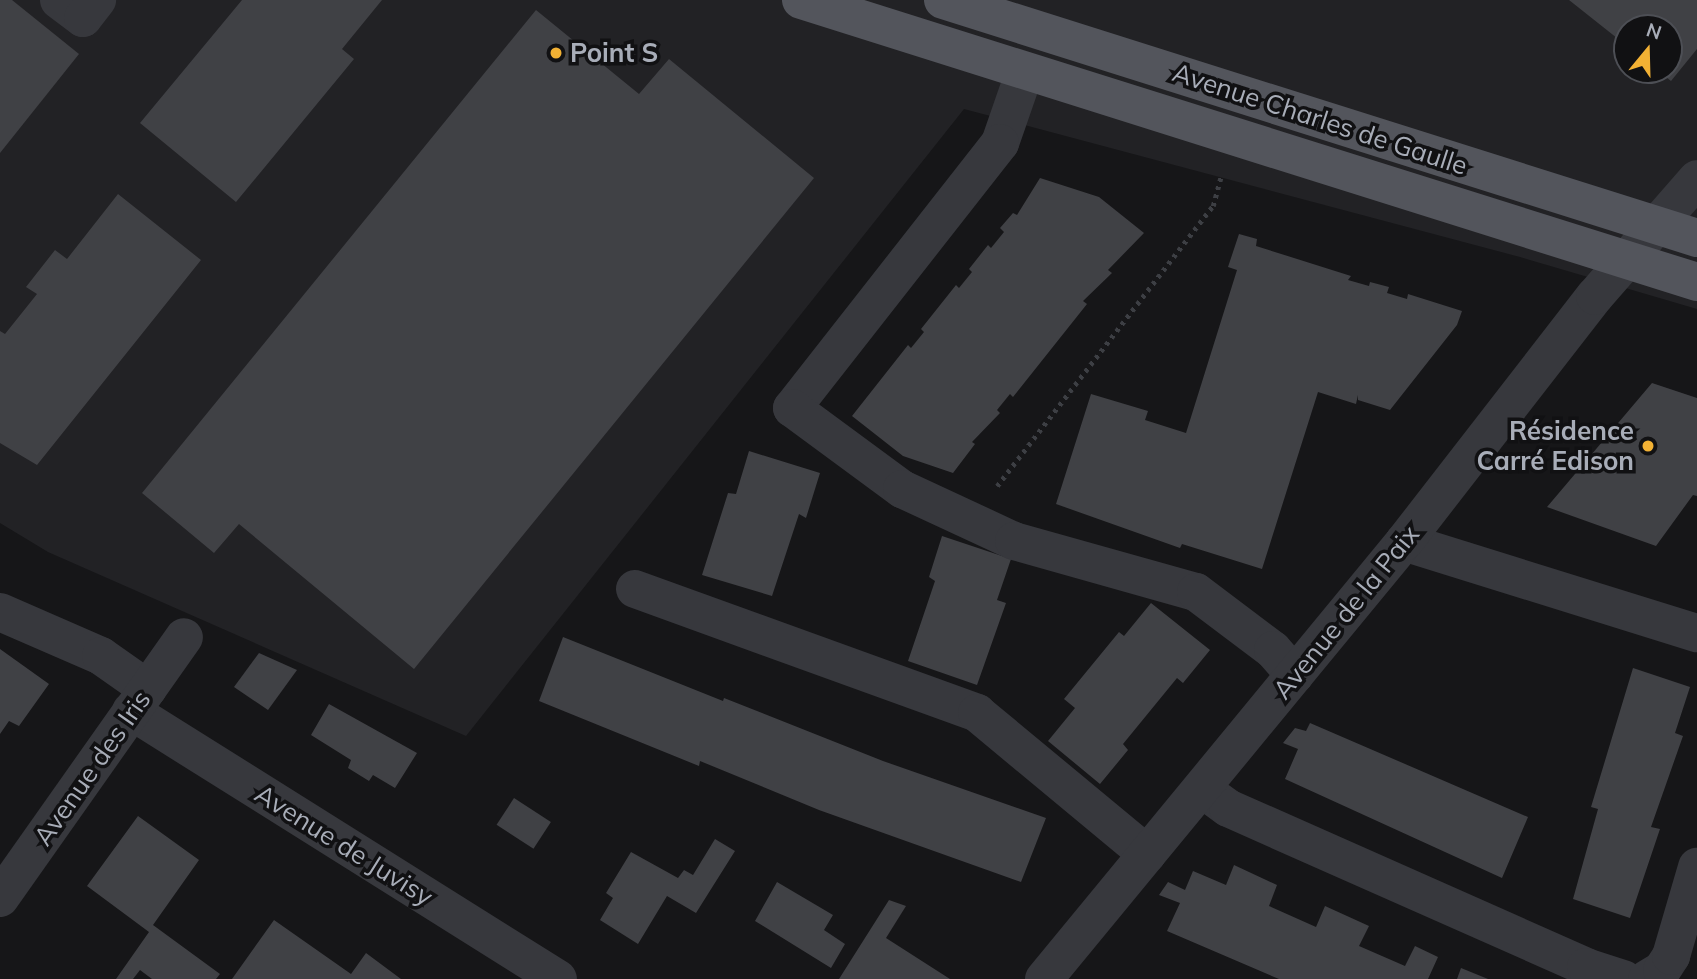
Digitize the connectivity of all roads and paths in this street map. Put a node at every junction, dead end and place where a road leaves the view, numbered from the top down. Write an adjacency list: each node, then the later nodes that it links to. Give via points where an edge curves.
1 (59, 0): 2 (street, via 83,18)
2 (97, 0)
3 (801, 0): 7 (main road, Avenue Charles de Gaulle)
4 (875, 0): 5 (main road, via 911,12)
5 (920, 0)
6 (943, 0): 12 (main road, Avenue Charles de Gaulle)
7 (1025, 71): 8 (main road, Avenue Charles de Gaulle); 15 (street, via 1000,143 792,408 902,489)
8 (1079, 88): 9 (main road, Avenue Charles de Gaulle); 12 (main road, Avenue Charles de Gaulle, via 1136,84)
9 (1233, 136): 12 (main road, Avenue Charles de Gaulle); 15 (path, via 1213,206 984,503)
10 (1697, 179): 12 (street, Avenue de la Paix)
11 (1697, 238): 12 (main road, Avenue Charles de Gaulle)
12 (1643, 242): 13 (main road, Avenue Charles de Gaulle); 14 (main road, Avenue Charles de Gaulle); 16 (street, Avenue de la Paix)
13 (1697, 259)
14 (1697, 282)
15 (963, 517): 21 (street, via 1014,541 1196,592 1273,650)
16 (1404, 542): 19 (street); 21 (street, Avenue de la Paix)
17 (635, 589): 24 (street, via 977,713)
18 (0, 612): 22 (street, Avenue de Juvisy, via 101,656)
19 (1697, 633)
20 (184, 637): 22 (street, Avenue des Iris)
21 (1295, 675): 23 (street, Avenue de la Paix)
22 (140, 700): 26 (street, Avenue des Iris); 27 (street, Avenue de Juvisy)
23 (1202, 789): 24 (street, Avenue de la Paix); 29 (street, via 1240,813 1586,967)
24 (1147, 854): 28 (street, Avenue de la Paix)
25 (1697, 867): 30 (street, via 1671,956)
26 (0, 898)
27 (558, 979)
28 (1044, 979)
29 (1624, 979)
30 (1649, 979)

